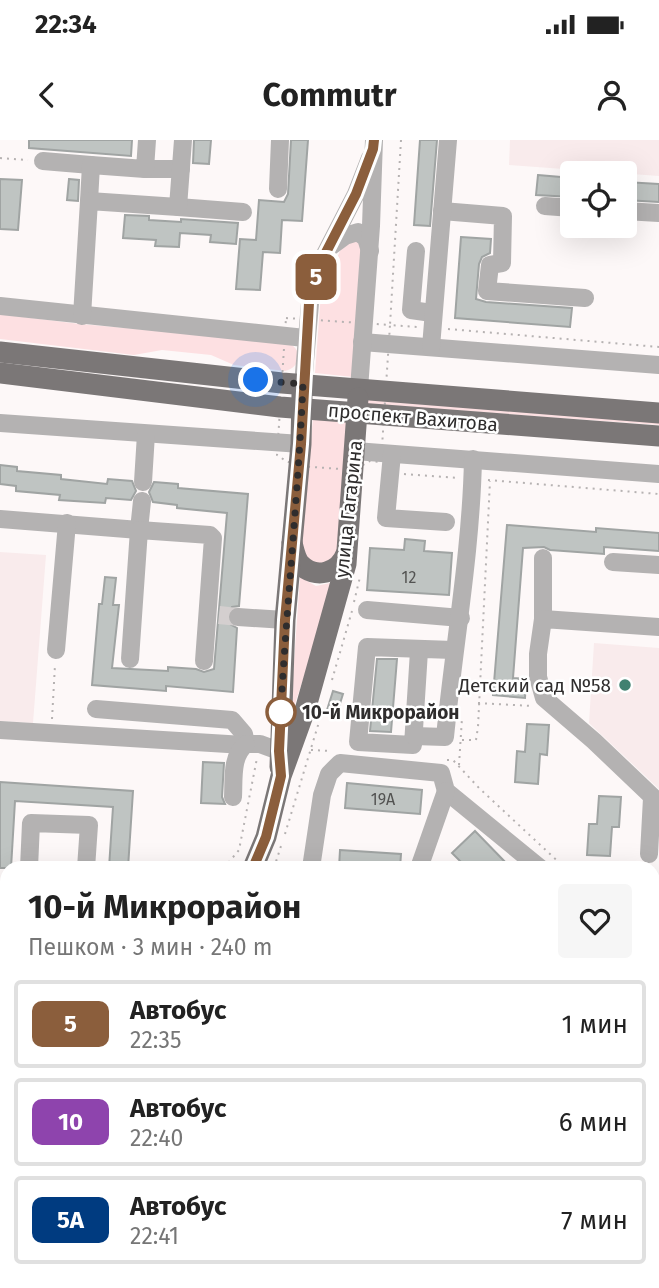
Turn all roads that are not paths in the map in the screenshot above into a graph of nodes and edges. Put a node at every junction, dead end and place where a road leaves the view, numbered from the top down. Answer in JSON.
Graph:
{"nodes":[{"id":1,"x":147,"y":140,"type":"edge"},
{"id":2,"x":183,"y":140,"type":"edge"},
{"id":3,"x":280,"y":140,"type":"edge"},
{"id":4,"x":448,"y":140,"type":"edge"},
{"id":5,"x":374,"y":144,"type":"edge"},
{"id":6,"x":43,"y":161,"type":"road end"},
{"id":7,"x":92,"y":165,"type":"junction"},
{"id":8,"x":145,"y":169,"type":"junction"},
{"id":9,"x":181,"y":169,"type":"junction"},
{"id":10,"x":278,"y":189,"type":"dead end"},
{"id":11,"x":89,"y":201,"type":"junction"},
{"id":12,"x":545,"y":206,"type":"dead end"},
{"id":13,"x":178,"y":207,"type":"junction"},
{"id":14,"x":560,"y":207,"type":"edge"},
{"id":15,"x":442,"y":211,"type":"junction"},
{"id":16,"x":243,"y":212,"type":"dead end"},
{"id":17,"x":637,"y":212,"type":"edge"},
{"id":18,"x":659,"y":213,"type":"edge"},
{"id":19,"x":326,"y":251,"type":"junction"},
{"id":20,"x":370,"y":251,"type":"junction"},
{"id":21,"x":416,"y":251,"type":"dead end"},
{"id":22,"x":584,"y":298,"type":"dead end"},
{"id":23,"x":0,"y":306,"type":"edge"},
{"id":24,"x":82,"y":316,"type":"junction"},
{"id":25,"x":432,"y":320,"type":"junction"},
{"id":26,"x":305,"y":338,"type":"junction"},
{"id":27,"x":362,"y":342,"type":"junction"},
{"id":28,"x":431,"y":347,"type":"junction"},
{"id":29,"x":0,"y":352,"type":"edge"},
{"id":30,"x":659,"y":365,"type":"edge"},
{"id":31,"x":0,"y":373,"type":"edge"},
{"id":32,"x":303,"y":384,"type":"junction"},
{"id":33,"x":359,"y":389,"type":"junction"},
{"id":34,"x":302,"y":408,"type":"junction"},
{"id":35,"x":357,"y":413,"type":"junction"},
{"id":36,"x":659,"y":413,"type":"edge"},
{"id":37,"x":0,"y":423,"type":"edge"},
{"id":38,"x":146,"y":434,"type":"junction"},
{"id":39,"x":659,"y":436,"type":"edge"},
{"id":40,"x":301,"y":444,"type":"junction"},
{"id":41,"x":392,"y":454,"type":"junction"},
{"id":42,"x":473,"y":458,"type":"junction"},
{"id":43,"x":357,"y":464,"type":"junction"},
{"id":44,"x":659,"y":474,"type":"edge"},
{"id":45,"x":143,"y":482,"type":"dead end"},
{"id":46,"x":142,"y":501,"type":"dead end"},
{"id":47,"x":0,"y":519,"type":"edge"},
{"id":48,"x":446,"y":522,"type":"dead end"},
{"id":49,"x":67,"y":523,"type":"junction"},
{"id":50,"x":139,"y":530,"type":"junction"},
{"id":51,"x":292,"y":541,"type":"junction"},
{"id":52,"x":348,"y":545,"type":"junction"},
{"id":53,"x":542,"y":558,"type":"dead end"},
{"id":54,"x":613,"y":562,"type":"dead end"},
{"id":55,"x":659,"y":565,"type":"edge"},
{"id":56,"x":367,"y":610,"type":"dead end"},
{"id":57,"x":238,"y":617,"type":"tunnel mouth"},
{"id":58,"x":461,"y":618,"type":"junction"},
{"id":59,"x":285,"y":620,"type":"junction"},
{"id":60,"x":543,"y":620,"type":"junction"},
{"id":61,"x":659,"y":627,"type":"edge"},
{"id":62,"x":57,"y":650,"type":"road end"},
{"id":63,"x":453,"y":650,"type":"junction"},
{"id":64,"x":419,"y":651,"type":"junction"},
{"id":65,"x":130,"y":659,"type":"dead end"},
{"id":66,"x":204,"y":661,"type":"dead end"},
{"id":67,"x":96,"y":709,"type":"dead end"},
{"id":68,"x":0,"y":730,"type":"edge"},
{"id":69,"x":414,"y":736,"type":"junction"},
{"id":70,"x":245,"y":744,"type":"junction"},
{"id":71,"x":279,"y":751,"type":"junction"},
{"id":72,"x":281,"y":776,"type":"junction"},
{"id":73,"x":446,"y":791,"type":"junction"},
{"id":74,"x":233,"y":797,"type":"dead end"},
{"id":75,"x":656,"y":800,"type":"edge"},
{"id":76,"x":649,"y":854,"type":"dead end"},
{"id":77,"x":29,"y":861,"type":"edge"},
{"id":78,"x":86,"y":861,"type":"edge"},
{"id":79,"x":256,"y":861,"type":"edge"},
{"id":80,"x":313,"y":861,"type":"edge"},
{"id":81,"x":421,"y":861,"type":"edge"},
{"id":82,"x":531,"y":861,"type":"edge"}],
"edges":[{"from":1,"to":8,"type":"street"},
{"from":2,"to":9,"type":"street"},
{"from":3,"to":10,"type":"street"},
{"from":4,"to":15,"type":"street"},
{"from":5,"to":19,"type":"street","name":"улица Гагарина"},
{"from":5,"to":20,"type":"street","name":"улица Гагарина"},
{"from":6,"to":7,"type":"street"},
{"from":7,"to":8,"type":"street"},
{"from":7,"to":11,"type":"street"},
{"from":8,"to":9,"type":"street"},
{"from":9,"to":13,"type":"street"},
{"from":11,"to":13,"type":"street"},
{"from":11,"to":24,"type":"street"},
{"from":12,"to":14,"type":"street"},
{"from":13,"to":16,"type":"street"},
{"from":15,"to":22,"type":"street"},
{"from":15,"to":25,"type":"street"},
{"from":17,"to":18,"type":"street"},
{"from":19,"to":20,"type":"street"},
{"from":19,"to":26,"type":"street","name":"улица Гагарина"},
{"from":20,"to":27,"type":"street","name":"улица Гагарина"},
{"from":21,"to":25,"type":"street"},
{"from":23,"to":24,"type":"street"},
{"from":24,"to":26,"type":"street"},
{"from":25,"to":28,"type":"street"},
{"from":26,"to":32,"type":"street","name":"улица Гагарина"},
{"from":27,"to":28,"type":"street"},
{"from":27,"to":33,"type":"street","name":"улица Гагарина"},
{"from":28,"to":30,"type":"street"},
{"from":29,"to":32,"type":"main road","name":"проспект Вахитова"},
{"from":31,"to":34,"type":"main road","name":"проспект Вахитова"},
{"from":32,"to":33,"type":"main road","name":"проспект Вахитова"},
{"from":32,"to":34,"type":"main road","name":"улица Гагарина"},
{"from":33,"to":35,"type":"main road","name":"улица Гагарина"},
{"from":33,"to":36,"type":"main road","name":"проспект Вахитова"},
{"from":34,"to":35,"type":"main road","name":"проспект Вахитова"},
{"from":34,"to":40,"type":"main road","name":"улица Гагарина"},
{"from":35,"to":39,"type":"main road","name":"проспект Вахитова"},
{"from":35,"to":43,"type":"main road","name":"улица Гагарина"},
{"from":37,"to":38,"type":"street"},
{"from":38,"to":40,"type":"street"},
{"from":38,"to":45,"type":"street"},
{"from":40,"to":51,"type":"main road","name":"улица Гагарина"},
{"from":41,"to":42,"type":"street"},
{"from":41,"to":43,"type":"street"},
{"from":41,"to":48,"type":"street"},
{"from":42,"to":44,"type":"street"},
{"from":42,"to":58,"type":"street"},
{"from":43,"to":52,"type":"main road","name":"улица Гагарина"},
{"from":46,"to":50,"type":"street"},
{"from":47,"to":49,"type":"street"},
{"from":49,"to":50,"type":"street"},
{"from":49,"to":62,"type":"street"},
{"from":50,"to":65,"type":"street"},
{"from":50,"to":66,"type":"street"},
{"from":51,"to":52,"type":"main road"},
{"from":51,"to":59,"type":"main road","name":"улица Гагарина"},
{"from":52,"to":72,"type":"main road","name":"улица Гагарина"},
{"from":53,"to":60,"type":"street"},
{"from":54,"to":55,"type":"street"},
{"from":56,"to":58,"type":"street"},
{"from":57,"to":59,"type":"street"},
{"from":58,"to":63,"type":"street"},
{"from":59,"to":71,"type":"main road","name":"улица Гагарина"},
{"from":60,"to":61,"type":"street"},
{"from":60,"to":75,"type":"street"},
{"from":63,"to":64,"type":"street"},
{"from":63,"to":69,"type":"street"},
{"from":64,"to":69,"type":"street"},
{"from":64,"to":69,"type":"street"},
{"from":67,"to":70,"type":"street"},
{"from":68,"to":70,"type":"street"},
{"from":70,"to":71,"type":"street"},
{"from":70,"to":74,"type":"street"},
{"from":71,"to":72,"type":"main road","name":"улица Гагарина"},
{"from":72,"to":79,"type":"main road","name":"улица Гагарина"},
{"from":73,"to":80,"type":"street"},
{"from":73,"to":81,"type":"street"},
{"from":73,"to":82,"type":"street"},
{"from":75,"to":76,"type":"street"},
{"from":77,"to":78,"type":"street"}]}
